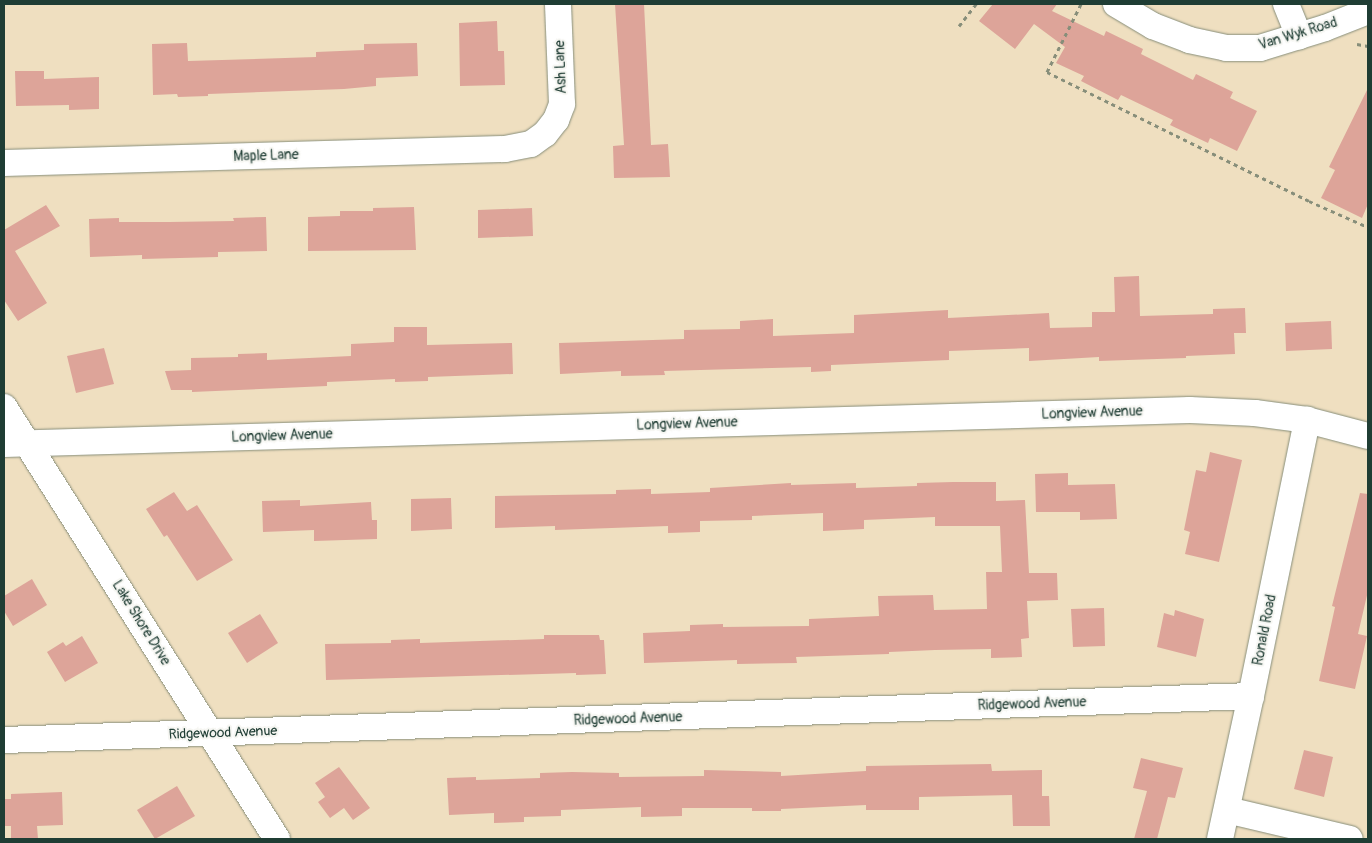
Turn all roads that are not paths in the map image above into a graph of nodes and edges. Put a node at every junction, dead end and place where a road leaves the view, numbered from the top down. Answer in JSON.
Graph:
{"nodes":[{"id":1,"x":558,"y":4,"type":"edge"},
{"id":2,"x":1116,"y":4,"type":"edge"},
{"id":3,"x":1286,"y":4,"type":"edge"},
{"id":4,"x":1368,"y":11,"type":"edge"},
{"id":5,"x":1299,"y":37,"type":"junction"},
{"id":6,"x":527,"y":144,"type":"joint"},
{"id":7,"x":4,"y":163,"type":"edge"},
{"id":8,"x":4,"y":407,"type":"edge"},
{"id":9,"x":1307,"y":420,"type":"junction"},
{"id":10,"x":1368,"y":436,"type":"edge"},
{"id":11,"x":15,"y":443,"type":"edge"},
{"id":12,"x":1252,"y":696,"type":"junction"},
{"id":13,"x":211,"y":734,"type":"junction"},
{"id":14,"x":4,"y":740,"type":"edge"},
{"id":15,"x":1227,"y":810,"type":"junction"},
{"id":16,"x":277,"y":839,"type":"edge"},
{"id":17,"x":1220,"y":839,"type":"edge"},
{"id":18,"x":1350,"y":839,"type":"edge"}],
"edges":[{"from":1,"to":6,"type":"street","name":"Ash Lane"},
{"from":2,"to":5,"type":"street","name":"Van Wyk Road"},
{"from":3,"to":5,"type":"street"},
{"from":4,"to":5,"type":"street","name":"Van Wyk Road"},
{"from":6,"to":7,"type":"street","name":"Maple Lane"},
{"from":8,"to":11,"type":"street","name":"Lake Shore Drive"},
{"from":9,"to":10,"type":"street","name":"Longview Avenue"},
{"from":9,"to":11,"type":"street","name":"Longview Avenue"},
{"from":9,"to":12,"type":"street","name":"Ronald Road"},
{"from":11,"to":13,"type":"street","name":"Lake Shore Drive"},
{"from":12,"to":13,"type":"street","name":"Ridgewood Avenue"},
{"from":12,"to":15,"type":"street","name":"Ronald Road"},
{"from":13,"to":14,"type":"street","name":"Ridgewood Avenue"},
{"from":13,"to":16,"type":"street","name":"Lake Shore Drive"},
{"from":15,"to":17,"type":"street","name":"Ronald Road"},
{"from":15,"to":18,"type":"street"}]}
